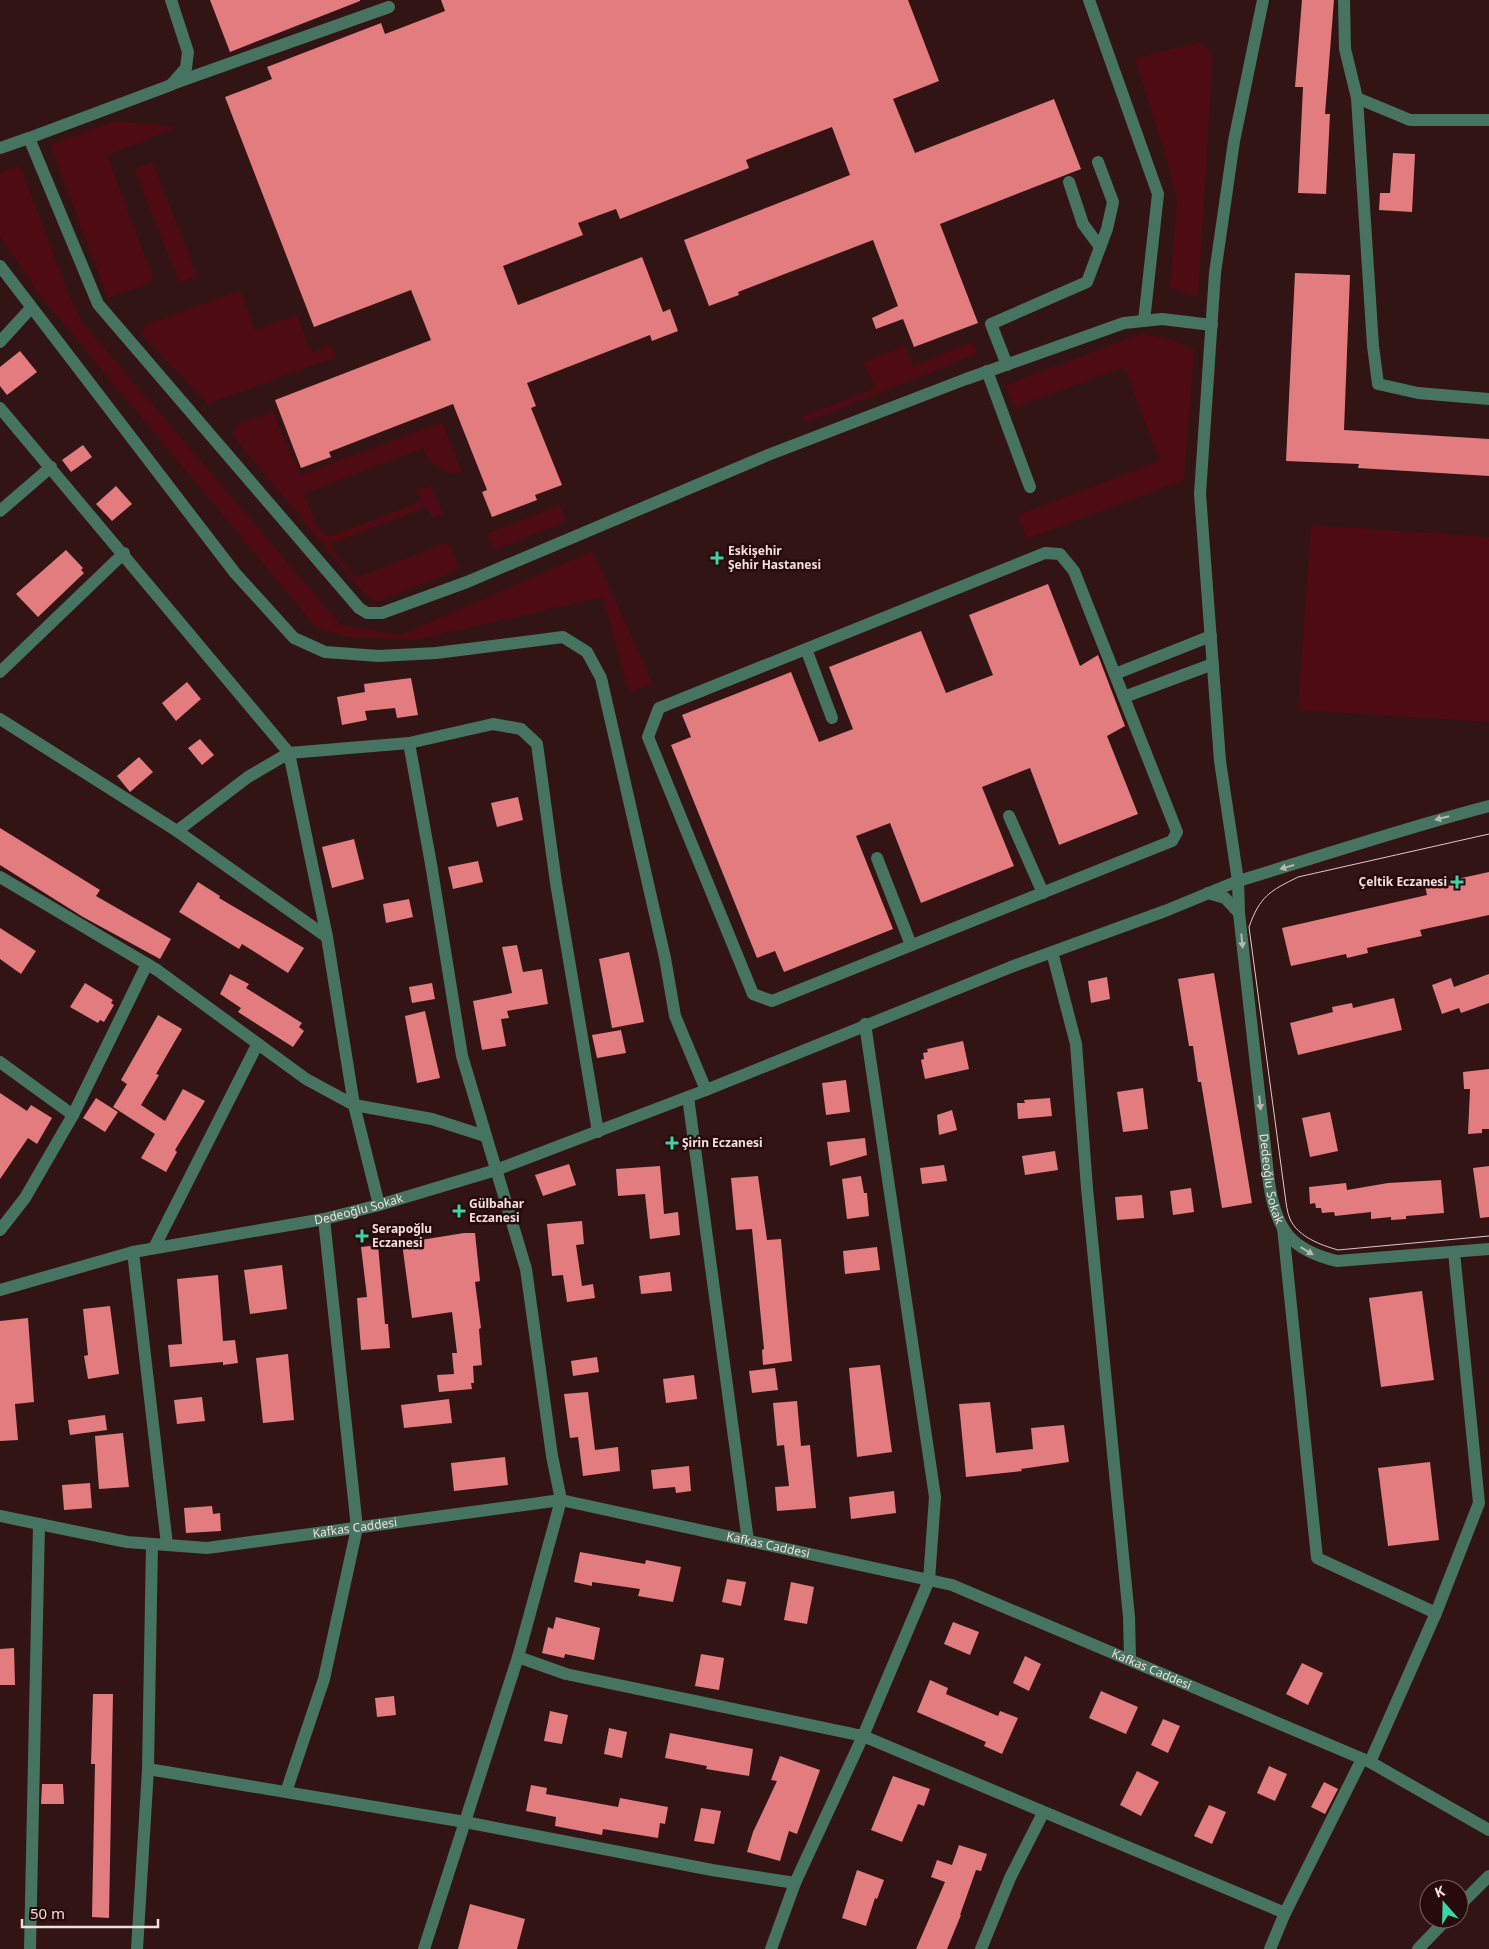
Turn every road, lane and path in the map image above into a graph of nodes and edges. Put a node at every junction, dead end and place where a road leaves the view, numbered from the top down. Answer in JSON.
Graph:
{"nodes":[{"id":1,"x":170,"y":0,"type":"edge"},
{"id":2,"x":1089,"y":0,"type":"edge"},
{"id":3,"x":1263,"y":0,"type":"edge"},
{"id":4,"x":1344,"y":0,"type":"edge"},
{"id":5,"x":389,"y":7,"type":"dead end"},
{"id":6,"x":171,"y":85,"type":"junction"},
{"id":7,"x":1357,"y":98,"type":"junction"},
{"id":8,"x":1489,"y":120,"type":"edge"},
{"id":9,"x":29,"y":138,"type":"junction"},
{"id":10,"x":0,"y":148,"type":"edge"},
{"id":11,"x":1098,"y":162,"type":"dead end"},
{"id":12,"x":1069,"y":182,"type":"dead end"},
{"id":13,"x":1100,"y":246,"type":"junction"},
{"id":14,"x":0,"y":266,"type":"edge"},
{"id":15,"x":31,"y":308,"type":"junction"},
{"id":16,"x":1144,"y":321,"type":"junction"},
{"id":17,"x":1212,"y":325,"type":"junction"},
{"id":18,"x":0,"y":342,"type":"edge"},
{"id":19,"x":1007,"y":365,"type":"junction"},
{"id":20,"x":987,"y":372,"type":"junction"},
{"id":21,"x":1489,"y":399,"type":"edge"},
{"id":22,"x":0,"y":408,"type":"edge"},
{"id":23,"x":51,"y":467,"type":"junction"},
{"id":24,"x":1030,"y":487,"type":"dead end"},
{"id":25,"x":0,"y":511,"type":"edge"},
{"id":26,"x":124,"y":553,"type":"junction"},
{"id":27,"x":1211,"y":636,"type":"junction"},
{"id":28,"x":806,"y":649,"type":"junction"},
{"id":29,"x":1213,"y":664,"type":"junction"},
{"id":30,"x":0,"y":672,"type":"edge"},
{"id":31,"x":1115,"y":674,"type":"junction"},
{"id":32,"x":1124,"y":697,"type":"junction"},
{"id":33,"x":832,"y":718,"type":"dead end"},
{"id":34,"x":0,"y":719,"type":"edge"},
{"id":35,"x":409,"y":743,"type":"junction"},
{"id":36,"x":289,"y":753,"type":"junction"},
{"id":37,"x":1489,"y":806,"type":"edge"},
{"id":38,"x":1009,"y":816,"type":"dead end"},
{"id":39,"x":177,"y":831,"type":"junction"},
{"id":40,"x":877,"y":858,"type":"dead end"},
{"id":41,"x":0,"y":877,"type":"edge"},
{"id":42,"x":1238,"y":881,"type":"junction"},
{"id":43,"x":1043,"y":893,"type":"junction"},
{"id":44,"x":1208,"y":893,"type":"junction"},
{"id":45,"x":1239,"y":912,"type":"junction"},
{"id":46,"x":327,"y":937,"type":"junction"},
{"id":47,"x":911,"y":945,"type":"junction"},
{"id":48,"x":1052,"y":952,"type":"junction"},
{"id":49,"x":147,"y":964,"type":"junction"},
{"id":50,"x":865,"y":1024,"type":"junction"},
{"id":51,"x":257,"y":1045,"type":"junction"},
{"id":52,"x":0,"y":1062,"type":"edge"},
{"id":53,"x":706,"y":1090,"type":"junction"},
{"id":54,"x":688,"y":1098,"type":"junction"},
{"id":55,"x":354,"y":1105,"type":"junction"},
{"id":56,"x":73,"y":1115,"type":"junction"},
{"id":57,"x":598,"y":1132,"type":"junction"},
{"id":58,"x":485,"y":1136,"type":"junction"},
{"id":59,"x":496,"y":1170,"type":"junction"},
{"id":60,"x":379,"y":1205,"type":"junction"},
{"id":61,"x":324,"y":1219,"type":"junction"},
{"id":62,"x":1283,"y":1228,"type":"junction"},
{"id":63,"x":0,"y":1230,"type":"edge"},
{"id":64,"x":154,"y":1248,"type":"junction"},
{"id":65,"x":1489,"y":1249,"type":"edge"},
{"id":66,"x":133,"y":1252,"type":"junction"},
{"id":67,"x":1454,"y":1252,"type":"junction"},
{"id":68,"x":0,"y":1290,"type":"edge"},
{"id":69,"x":561,"y":1500,"type":"junction"},
{"id":70,"x":0,"y":1516,"type":"edge"},
{"id":71,"x":40,"y":1524,"type":"junction"},
{"id":72,"x":357,"y":1528,"type":"junction"},
{"id":73,"x":748,"y":1540,"type":"junction"},
{"id":74,"x":152,"y":1544,"type":"junction"},
{"id":75,"x":167,"y":1545,"type":"junction"},
{"id":76,"x":929,"y":1580,"type":"junction"},
{"id":77,"x":1436,"y":1612,"type":"junction"},
{"id":78,"x":518,"y":1658,"type":"junction"},
{"id":79,"x":1130,"y":1660,"type":"junction"},
{"id":80,"x":863,"y":1736,"type":"junction"},
{"id":81,"x":1366,"y":1761,"type":"junction"},
{"id":82,"x":148,"y":1768,"type":"junction"},
{"id":83,"x":286,"y":1792,"type":"junction"},
{"id":84,"x":1043,"y":1813,"type":"junction"},
{"id":85,"x":465,"y":1822,"type":"junction"},
{"id":86,"x":1489,"y":1830,"type":"edge"},
{"id":87,"x":1489,"y":1876,"type":"edge"},
{"id":88,"x":795,"y":1883,"type":"junction"},
{"id":89,"x":1469,"y":1896,"type":"edge"},
{"id":90,"x":1285,"y":1913,"type":"junction"},
{"id":91,"x":1437,"y":1929,"type":"edge"},
{"id":92,"x":30,"y":1949,"type":"edge"},
{"id":93,"x":137,"y":1949,"type":"edge"},
{"id":94,"x":424,"y":1949,"type":"edge"},
{"id":95,"x":771,"y":1949,"type":"edge"},
{"id":96,"x":981,"y":1949,"type":"edge"},
{"id":97,"x":1270,"y":1949,"type":"edge"},
{"id":98,"x":1418,"y":1949,"type":"edge"}],
"edges":[{"from":1,"to":6,"type":"street"},
{"from":2,"to":16,"type":"street"},
{"from":3,"to":17,"type":"street","name":"Dedeoğlu Sokak"},
{"from":4,"to":7,"type":"street"},
{"from":5,"to":6,"type":"street"},
{"from":6,"to":9,"type":"street"},
{"from":7,"to":8,"type":"street"},
{"from":7,"to":21,"type":"street"},
{"from":9,"to":10,"type":"street"},
{"from":9,"to":20,"type":"street"},
{"from":11,"to":13,"type":"street"},
{"from":12,"to":13,"type":"street"},
{"from":13,"to":19,"type":"street"},
{"from":14,"to":15,"type":"street"},
{"from":15,"to":18,"type":"street"},
{"from":15,"to":53,"type":"street"},
{"from":16,"to":17,"type":"street"},
{"from":16,"to":19,"type":"street"},
{"from":17,"to":27,"type":"street","name":"Dedeoğlu Sokak"},
{"from":19,"to":20,"type":"street"},
{"from":20,"to":24,"type":"street"},
{"from":22,"to":23,"type":"street"},
{"from":23,"to":25,"type":"street"},
{"from":23,"to":26,"type":"street"},
{"from":26,"to":30,"type":"street"},
{"from":26,"to":36,"type":"street"},
{"from":27,"to":29,"type":"street","name":"Dedeoğlu Sokak"},
{"from":27,"to":31,"type":"street"},
{"from":28,"to":31,"type":"street"},
{"from":28,"to":33,"type":"street"},
{"from":28,"to":47,"type":"street"},
{"from":29,"to":32,"type":"street"},
{"from":29,"to":42,"type":"street","name":"Dedeoğlu Sokak"},
{"from":31,"to":32,"type":"street"},
{"from":32,"to":43,"type":"street"},
{"from":34,"to":39,"type":"street"},
{"from":35,"to":36,"type":"street"},
{"from":35,"to":57,"type":"street"},
{"from":35,"to":58,"type":"street"},
{"from":36,"to":39,"type":"street"},
{"from":36,"to":46,"type":"street"},
{"from":37,"to":42,"type":"street","one_way":true},
{"from":38,"to":43,"type":"street"},
{"from":39,"to":46,"type":"street"},
{"from":40,"to":47,"type":"street"},
{"from":41,"to":49,"type":"street"},
{"from":42,"to":44,"type":"street","name":"Dedeoğlu Sokak"},
{"from":42,"to":45,"type":"street","name":"Dedeoğlu Sokak"},
{"from":43,"to":47,"type":"street"},
{"from":44,"to":45,"type":"street"},
{"from":44,"to":48,"type":"street","name":"Dedeoğlu Sokak"},
{"from":45,"to":62,"type":"street","name":"Dedeoğlu Sokak","one_way":true},
{"from":46,"to":55,"type":"street"},
{"from":48,"to":50,"type":"street","name":"Dedeoğlu Sokak"},
{"from":48,"to":79,"type":"street"},
{"from":49,"to":51,"type":"street"},
{"from":49,"to":56,"type":"street"},
{"from":50,"to":53,"type":"street","name":"Dedeoğlu Sokak"},
{"from":50,"to":76,"type":"street"},
{"from":51,"to":55,"type":"street"},
{"from":51,"to":64,"type":"street"},
{"from":52,"to":56,"type":"street"},
{"from":53,"to":54,"type":"street","name":"Dedeoğlu Sokak"},
{"from":54,"to":57,"type":"street","name":"Dedeoğlu Sokak"},
{"from":54,"to":73,"type":"street"},
{"from":55,"to":58,"type":"street"},
{"from":55,"to":60,"type":"street"},
{"from":56,"to":63,"type":"street"},
{"from":57,"to":59,"type":"street","name":"Dedeoğlu Sokak"},
{"from":58,"to":59,"type":"street"},
{"from":59,"to":60,"type":"street","name":"Dedeoğlu Sokak"},
{"from":59,"to":69,"type":"street"},
{"from":60,"to":61,"type":"street","name":"Dedeoğlu Sokak"},
{"from":61,"to":64,"type":"street","name":"Dedeoğlu Sokak"},
{"from":61,"to":72,"type":"street"},
{"from":62,"to":67,"type":"street","name":"Dedeoğlu Sokak","one_way":true},
{"from":62,"to":77,"type":"street"},
{"from":64,"to":66,"type":"street","name":"Dedeoğlu Sokak"},
{"from":65,"to":67,"type":"street","name":"Dedeoğlu Sokak"},
{"from":66,"to":68,"type":"street","name":"Dedeoğlu Sokak"},
{"from":66,"to":75,"type":"street"},
{"from":67,"to":77,"type":"street"},
{"from":69,"to":72,"type":"street","name":"Kafkas Caddesi"},
{"from":69,"to":73,"type":"street","name":"Kafkas Caddesi"},
{"from":69,"to":78,"type":"street"},
{"from":70,"to":71,"type":"street","name":"Kafkas Caddesi"},
{"from":71,"to":74,"type":"street","name":"Kafkas Caddesi"},
{"from":71,"to":92,"type":"street"},
{"from":72,"to":75,"type":"street","name":"Kafkas Caddesi"},
{"from":72,"to":83,"type":"street"},
{"from":73,"to":76,"type":"street","name":"Kafkas Caddesi"},
{"from":74,"to":75,"type":"street","name":"Kafkas Caddesi"},
{"from":74,"to":82,"type":"street"},
{"from":76,"to":79,"type":"street","name":"Kafkas Caddesi"},
{"from":76,"to":80,"type":"street"},
{"from":77,"to":81,"type":"street"},
{"from":78,"to":80,"type":"street"},
{"from":78,"to":85,"type":"street"},
{"from":79,"to":81,"type":"street","name":"Kafkas Caddesi"},
{"from":80,"to":84,"type":"street"},
{"from":80,"to":88,"type":"street"},
{"from":81,"to":86,"type":"street","name":"Kafkas Caddesi"},
{"from":81,"to":90,"type":"street"},
{"from":82,"to":83,"type":"street"},
{"from":82,"to":93,"type":"street"},
{"from":83,"to":85,"type":"street"},
{"from":84,"to":90,"type":"street"},
{"from":84,"to":96,"type":"street"},
{"from":85,"to":88,"type":"street"},
{"from":85,"to":94,"type":"street"},
{"from":87,"to":89,"type":"street"},
{"from":88,"to":95,"type":"street"},
{"from":90,"to":97,"type":"street"},
{"from":91,"to":98,"type":"street"}]}
